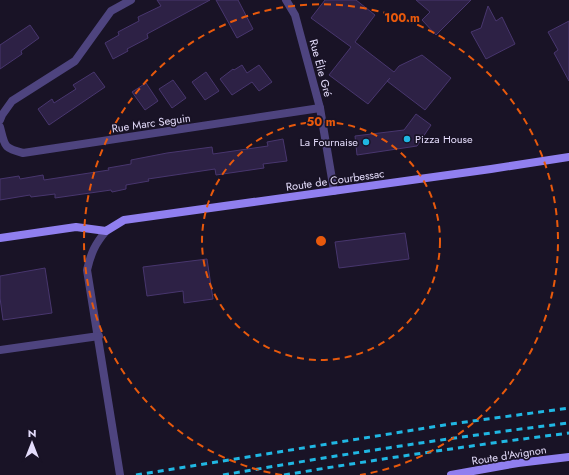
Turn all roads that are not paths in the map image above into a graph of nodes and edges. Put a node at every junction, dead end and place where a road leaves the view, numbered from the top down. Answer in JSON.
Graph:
{"nodes":[{"id":1,"x":130,"y":0,"type":"edge"},
{"id":2,"x":286,"y":0,"type":"edge"},
{"id":3,"x":320,"y":108,"type":"junction"},
{"id":4,"x":0,"y":120,"type":"edge"},
{"id":5,"x":0,"y":127,"type":"edge"},
{"id":6,"x":569,"y":157,"type":"edge"},
{"id":7,"x":334,"y":191,"type":"junction"},
{"id":8,"x":106,"y":231,"type":"junction"},
{"id":9,"x":0,"y":238,"type":"edge"},
{"id":10,"x":99,"y":336,"type":"junction"},
{"id":11,"x":0,"y":350,"type":"edge"},
{"id":12,"x":569,"y":458,"type":"edge"},
{"id":13,"x":120,"y":475,"type":"edge"},
{"id":14,"x":452,"y":475,"type":"edge"}],
"edges":[{"from":1,"to":4,"type":"street"},
{"from":2,"to":3,"type":"street","name":"Rue Élie Gré"},
{"from":3,"to":5,"type":"street","name":"Rue Marc Seguin"},
{"from":3,"to":7,"type":"street","name":"Rue Élie Gré"},
{"from":6,"to":7,"type":"street","name":"Route de Courbessac"},
{"from":7,"to":8,"type":"street","name":"Route de Courbessac"},
{"from":8,"to":9,"type":"street"},
{"from":8,"to":10,"type":"street"},
{"from":10,"to":11,"type":"street"},
{"from":10,"to":13,"type":"street"},
{"from":12,"to":14,"type":"street","name":"Route d'Avignon"}]}
